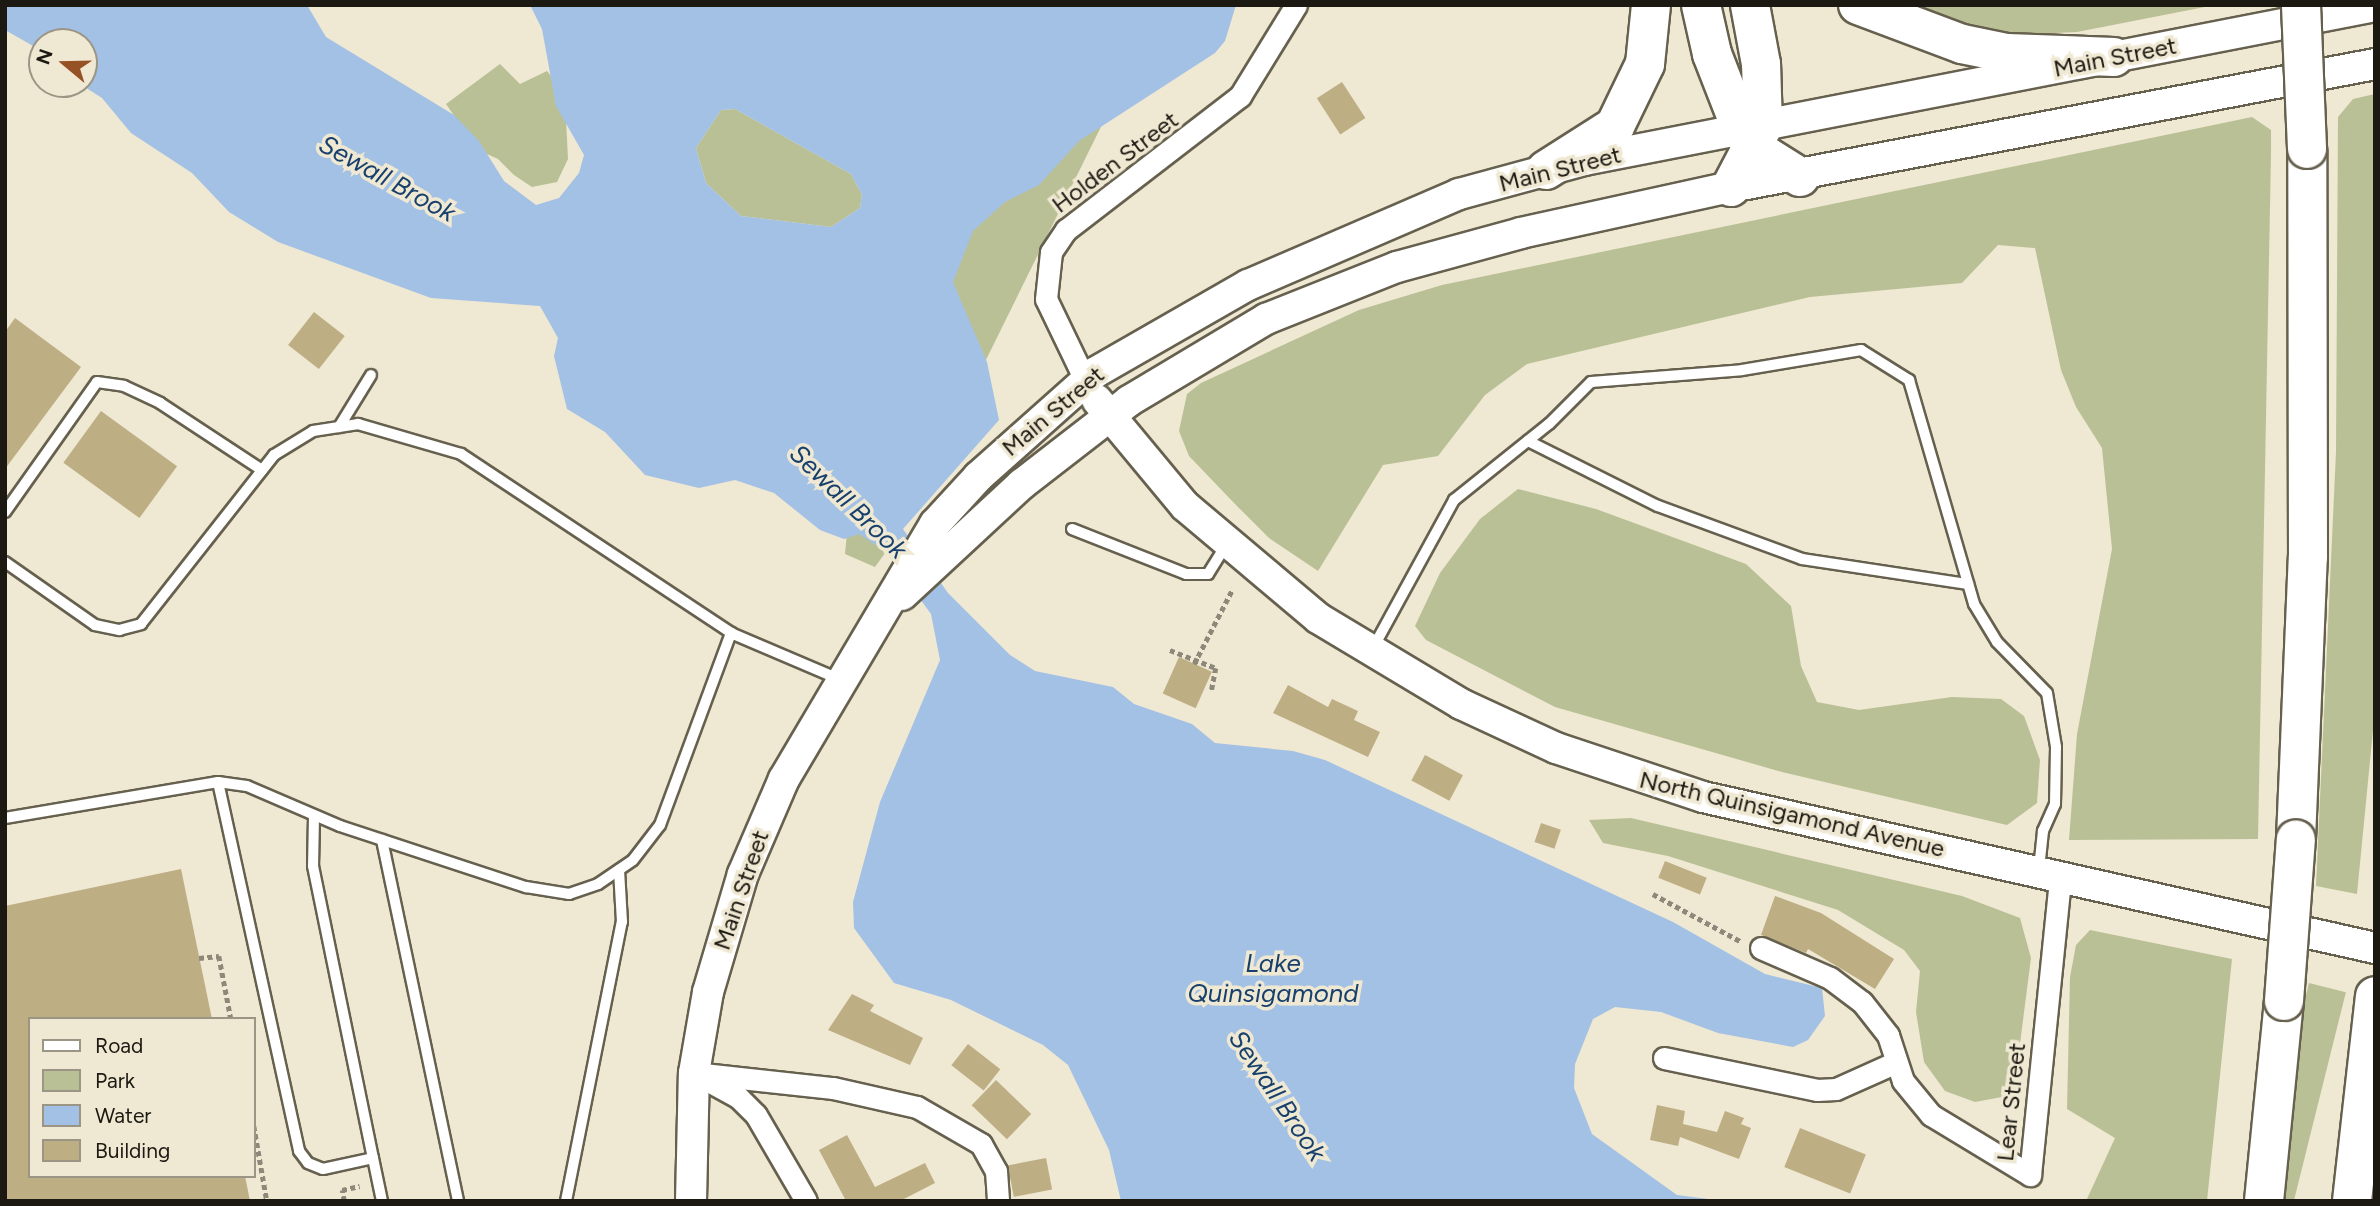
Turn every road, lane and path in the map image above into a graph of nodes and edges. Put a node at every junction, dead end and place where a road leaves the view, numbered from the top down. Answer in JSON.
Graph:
{"nodes":[{"id":1,"x":1296,"y":5,"type":"edge"},
{"id":2,"x":1651,"y":5,"type":"edge"},
{"id":3,"x":1701,"y":5,"type":"edge"},
{"id":4,"x":1750,"y":5,"type":"edge"},
{"id":5,"x":1858,"y":5,"type":"edge"},
{"id":6,"x":2301,"y":5,"type":"edge"},
{"id":7,"x":2375,"y":6,"type":"edge"},
{"id":8,"x":2114,"y":57,"type":"junction"},
{"id":9,"x":2375,"y":64,"type":"edge"},
{"id":10,"x":1753,"y":135,"type":"junction"},
{"id":11,"x":1546,"y":170,"type":"junction"},
{"id":12,"x":1800,"y":177,"type":"junction"},
{"id":13,"x":1731,"y":187,"type":"junction"},
{"id":14,"x":371,"y":375,"type":"dead end"},
{"id":15,"x":1086,"y":382,"type":"junction"},
{"id":16,"x":1107,"y":417,"type":"junction"},
{"id":17,"x":339,"y":427,"type":"junction"},
{"id":18,"x":1528,"y":441,"type":"junction"},
{"id":19,"x":262,"y":470,"type":"junction"},
{"id":20,"x":5,"y":512,"type":"edge"},
{"id":21,"x":1072,"y":529,"type":"dead end"},
{"id":22,"x":1227,"y":544,"type":"junction"},
{"id":23,"x":5,"y":562,"type":"edge"},
{"id":24,"x":1968,"y":584,"type":"junction"},
{"id":25,"x":1233,"y":588,"type":"dead end"},
{"id":26,"x":883,"y":611,"type":"junction"},
{"id":27,"x":731,"y":632,"type":"junction"},
{"id":28,"x":1170,"y":650,"type":"dead end"},
{"id":29,"x":1370,"y":652,"type":"junction"},
{"id":30,"x":1195,"y":662,"type":"junction"},
{"id":31,"x":839,"y":679,"type":"junction"},
{"id":32,"x":1210,"y":693,"type":"dead end"},
{"id":33,"x":218,"y":782,"type":"junction"},
{"id":34,"x":314,"y":816,"type":"junction"},
{"id":35,"x":5,"y":818,"type":"edge"},
{"id":36,"x":382,"y":840,"type":"junction"},
{"id":37,"x":619,"y":870,"type":"junction"},
{"id":38,"x":2049,"y":876,"type":"junction"},
{"id":39,"x":1653,"y":894,"type":"dead end"},
{"id":40,"x":1761,"y":948,"type":"joint"},
{"id":41,"x":2375,"y":948,"type":"edge"},
{"id":42,"x":199,"y":958,"type":"dead end"},
{"id":43,"x":2373,"y":1012,"type":"edge"},
{"id":44,"x":231,"y":1017,"type":"edge"},
{"id":45,"x":1664,"y":1058,"type":"dead end"},
{"id":46,"x":1894,"y":1063,"type":"junction"},
{"id":47,"x":694,"y":1073,"type":"junction"},
{"id":48,"x":256,"y":1138,"type":"edge"},
{"id":49,"x":373,"y":1158,"type":"junction"},
{"id":50,"x":360,"y":1186,"type":"dead end"},
{"id":51,"x":267,"y":1201,"type":"edge"},
{"id":52,"x":344,"y":1201,"type":"edge"},
{"id":53,"x":382,"y":1201,"type":"edge"},
{"id":54,"x":458,"y":1201,"type":"edge"},
{"id":55,"x":566,"y":1201,"type":"edge"},
{"id":56,"x":691,"y":1201,"type":"edge"},
{"id":57,"x":806,"y":1201,"type":"edge"},
{"id":58,"x":998,"y":1201,"type":"edge"},
{"id":59,"x":2264,"y":1201,"type":"edge"},
{"id":60,"x":2352,"y":1201,"type":"edge"}],
"edges":[{"from":1,"to":15,"type":"street","name":"Holden Street"},
{"from":2,"to":11,"type":"highway"},
{"from":3,"to":10,"type":"highway"},
{"from":4,"to":10,"type":"highway"},
{"from":5,"to":8,"type":"highway"},
{"from":6,"to":59,"type":"highway","bridge":true},
{"from":7,"to":8,"type":"main road","name":"Main Street"},
{"from":8,"to":10,"type":"main road","name":"Main Street"},
{"from":9,"to":12,"type":"main road","name":"Main Street"},
{"from":10,"to":11,"type":"main road","name":"Main Street"},
{"from":10,"to":12,"type":"highway"},
{"from":10,"to":13,"type":"highway"},
{"from":11,"to":15,"type":"main road","name":"Main Street"},
{"from":12,"to":13,"type":"main road","name":"Main Street"},
{"from":13,"to":16,"type":"main road","name":"Main Street"},
{"from":14,"to":17,"type":"lane"},
{"from":15,"to":16,"type":"main road","name":"North Quinsigamond Avenue"},
{"from":15,"to":26,"type":"main road","name":"Main Street"},
{"from":16,"to":22,"type":"main road","name":"North Quinsigamond Avenue"},
{"from":16,"to":26,"type":"main road","name":"Main Street"},
{"from":17,"to":19,"type":"lane"},
{"from":17,"to":27,"type":"lane"},
{"from":18,"to":24,"type":"lane"},
{"from":18,"to":24,"type":"lane"},
{"from":18,"to":29,"type":"lane"},
{"from":19,"to":20,"type":"lane"},
{"from":19,"to":23,"type":"lane"},
{"from":21,"to":22,"type":"lane"},
{"from":22,"to":29,"type":"main road","name":"North Quinsigamond Avenue"},
{"from":24,"to":38,"type":"lane"},
{"from":25,"to":30,"type":"path"},
{"from":26,"to":31,"type":"main road","name":"Main Street"},
{"from":27,"to":31,"type":"lane"},
{"from":27,"to":37,"type":"lane"},
{"from":28,"to":30,"type":"path"},
{"from":29,"to":38,"type":"main road","name":"North Quinsigamond Avenue"},
{"from":30,"to":32,"type":"path"},
{"from":31,"to":47,"type":"main road","name":"Main Street"},
{"from":33,"to":34,"type":"lane"},
{"from":33,"to":35,"type":"lane"},
{"from":33,"to":49,"type":"lane"},
{"from":34,"to":36,"type":"lane"},
{"from":34,"to":49,"type":"lane"},
{"from":36,"to":37,"type":"lane"},
{"from":36,"to":54,"type":"lane"},
{"from":37,"to":55,"type":"lane"},
{"from":38,"to":41,"type":"main road","name":"North Quinsigamond Avenue"},
{"from":38,"to":46,"type":"street","name":"Lear Street"},
{"from":39,"to":40,"type":"path"},
{"from":40,"to":46,"type":"street","name":"Lear Street"},
{"from":42,"to":44,"type":"path"},
{"from":43,"to":60,"type":"highway"},
{"from":45,"to":46,"type":"street"},
{"from":47,"to":56,"type":"main road","name":"Main Street"},
{"from":47,"to":57,"type":"street"},
{"from":47,"to":58,"type":"street"},
{"from":48,"to":51,"type":"path"},
{"from":49,"to":53,"type":"lane"},
{"from":50,"to":52,"type":"path"}]}
